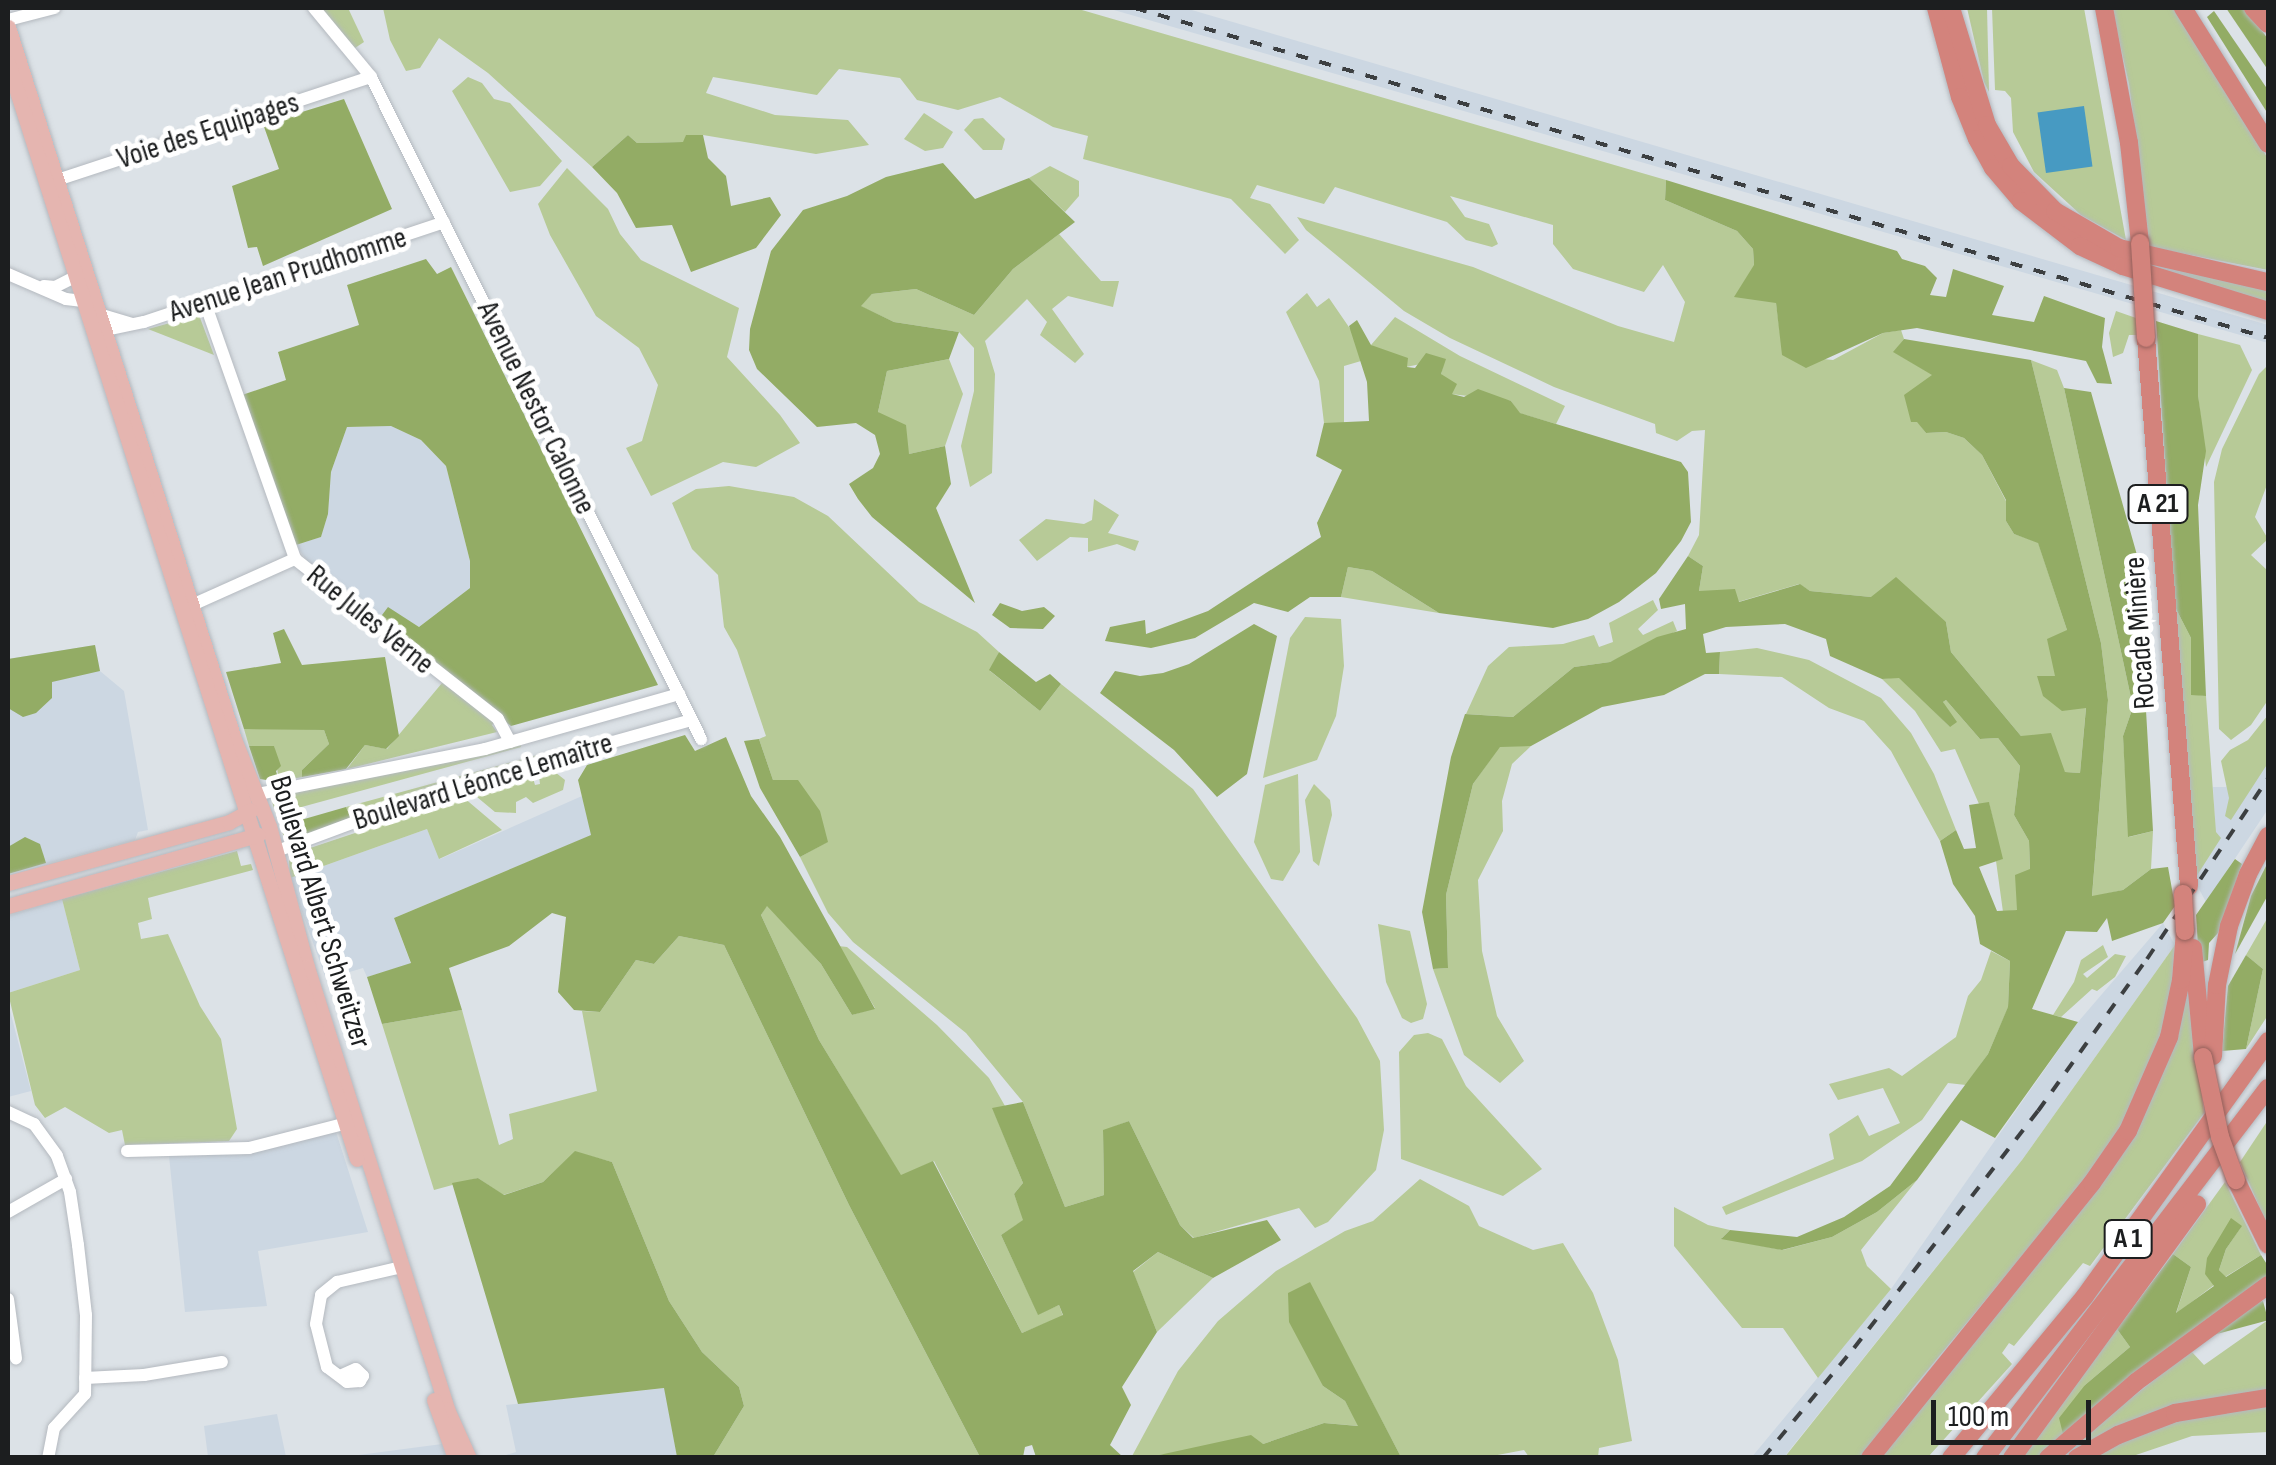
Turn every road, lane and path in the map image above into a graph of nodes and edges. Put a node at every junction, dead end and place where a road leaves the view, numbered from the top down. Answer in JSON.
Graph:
{"nodes":[{"id":1,"x":54,"y":8,"type":"edge"},
{"id":2,"x":314,"y":8,"type":"edge"},
{"id":3,"x":1936,"y":8,"type":"edge"},
{"id":4,"x":1951,"y":8,"type":"edge"},
{"id":5,"x":2104,"y":8,"type":"edge"},
{"id":6,"x":2183,"y":8,"type":"edge"},
{"id":7,"x":2253,"y":8,"type":"edge"},
{"id":8,"x":8,"y":23,"type":"edge"},
{"id":9,"x":2268,"y":24,"type":"edge"},
{"id":10,"x":8,"y":63,"type":"edge"},
{"id":11,"x":371,"y":77,"type":"junction"},
{"id":12,"x":2268,"y":144,"type":"edge"},
{"id":13,"x":51,"y":182,"type":"junction"},
{"id":14,"x":444,"y":222,"type":"junction"},
{"id":15,"x":80,"y":271,"type":"junction"},
{"id":16,"x":8,"y":274,"type":"edge"},
{"id":17,"x":2268,"y":282,"type":"edge"},
{"id":18,"x":41,"y":286,"type":"junction"},
{"id":19,"x":85,"y":298,"type":"junction"},
{"id":20,"x":204,"y":303,"type":"junction"},
{"id":21,"x":2268,"y":311,"type":"edge"},
{"id":22,"x":100,"y":314,"type":"junction"},
{"id":23,"x":132,"y":324,"type":"junction"},
{"id":24,"x":106,"y":333,"type":"junction"},
{"id":25,"x":294,"y":559,"type":"junction"},
{"id":26,"x":186,"y":607,"type":"junction"},
{"id":27,"x":678,"y":694,"type":"junction"},
{"id":28,"x":692,"y":720,"type":"junction"},
{"id":29,"x":701,"y":739,"type":"dead end"},
{"id":30,"x":510,"y":742,"type":"junction"},
{"id":31,"x":252,"y":804,"type":"junction"},
{"id":32,"x":2268,"y":836,"type":"edge"},
{"id":33,"x":265,"y":839,"type":"junction"},
{"id":34,"x":8,"y":883,"type":"edge"},
{"id":35,"x":8,"y":906,"type":"edge"},
{"id":36,"x":2188,"y":927,"type":"junction"},
{"id":37,"x":2268,"y":1041,"type":"edge"},
{"id":38,"x":2208,"y":1056,"type":"junction"},
{"id":39,"x":2268,"y":1088,"type":"edge"},
{"id":40,"x":8,"y":1112,"type":"edge"},
{"id":41,"x":350,"y":1123,"type":"junction"},
{"id":42,"x":2230,"y":1142,"type":"junction"},
{"id":43,"x":126,"y":1150,"type":"dead end"},
{"id":44,"x":66,"y":1179,"type":"junction"},
{"id":45,"x":8,"y":1212,"type":"edge"},
{"id":46,"x":2268,"y":1245,"type":"edge"},
{"id":47,"x":397,"y":1269,"type":"junction"},
{"id":48,"x":2268,"y":1285,"type":"edge"},
{"id":49,"x":8,"y":1299,"type":"edge"},
{"id":50,"x":16,"y":1358,"type":"dead end"},
{"id":51,"x":222,"y":1362,"type":"dead end"},
{"id":52,"x":340,"y":1376,"type":"dead end"},
{"id":53,"x":85,"y":1378,"type":"junction"},
{"id":54,"x":2268,"y":1398,"type":"edge"},
{"id":55,"x":48,"y":1458,"type":"edge"},
{"id":56,"x":455,"y":1458,"type":"edge"},
{"id":57,"x":468,"y":1458,"type":"edge"},
{"id":58,"x":1870,"y":1458,"type":"edge"},
{"id":59,"x":1949,"y":1458,"type":"edge"},
{"id":60,"x":1985,"y":1458,"type":"edge"},
{"id":61,"x":2012,"y":1458,"type":"edge"},
{"id":62,"x":2048,"y":1458,"type":"edge"},
{"id":63,"x":2077,"y":1458,"type":"edge"}],
"edges":[{"from":1,"to":8,"type":"street"},
{"from":2,"to":11,"type":"street","name":"Avenue Nestor Calonne"},
{"from":3,"to":21,"type":"highway"},
{"from":4,"to":17,"type":"highway"},
{"from":5,"to":36,"type":"highway","name":"Rocade Minière","number":"A 21","bridge":true},
{"from":6,"to":12,"type":"highway"},
{"from":7,"to":9,"type":"highway"},
{"from":8,"to":13,"type":"main road","name":"Boulevard Albert Schweitzer"},
{"from":10,"to":13,"type":"main road","name":"Boulevard Albert Schweitzer"},
{"from":11,"to":13,"type":"street","name":"Voie des Equipages"},
{"from":11,"to":14,"type":"street","name":"Avenue Nestor Calonne"},
{"from":13,"to":15,"type":"main road","name":"Boulevard Albert Schweitzer"},
{"from":14,"to":20,"type":"street","name":"Avenue Jean Prudhomme"},
{"from":14,"to":27,"type":"street","name":"Avenue Nestor Calonne"},
{"from":15,"to":18,"type":"street"},
{"from":15,"to":19,"type":"main road","name":"Boulevard Albert Schweitzer"},
{"from":15,"to":22,"type":"main road","name":"Boulevard Albert Schweitzer"},
{"from":16,"to":18,"type":"street"},
{"from":18,"to":19,"type":"street"},
{"from":19,"to":22,"type":"street"},
{"from":19,"to":24,"type":"street"},
{"from":19,"to":26,"type":"main road","name":"Boulevard Albert Schweitzer"},
{"from":20,"to":23,"type":"street","name":"Avenue Jean Prudhomme"},
{"from":20,"to":25,"type":"street","name":"Rue Jules Verne"},
{"from":22,"to":23,"type":"street","name":"Avenue Jean Prudhomme"},
{"from":22,"to":24,"type":"main road","name":"Boulevard Albert Schweitzer"},
{"from":23,"to":24,"type":"street","name":"Avenue Jean Prudhomme"},
{"from":24,"to":26,"type":"main road","name":"Boulevard Albert Schweitzer"},
{"from":25,"to":26,"type":"street"},
{"from":25,"to":30,"type":"street","name":"Rue Jules Verne"},
{"from":26,"to":31,"type":"main road","name":"Boulevard Albert Schweitzer"},
{"from":26,"to":31,"type":"main road","name":"Boulevard Albert Schweitzer"},
{"from":27,"to":28,"type":"street","name":"Avenue Nestor Calonne"},
{"from":27,"to":30,"type":"street","name":"Boulevard Léonce Lemaître"},
{"from":28,"to":29,"type":"street","name":"Avenue Nestor Calonne"},
{"from":28,"to":33,"type":"street","name":"Boulevard Léonce Lemaître"},
{"from":30,"to":31,"type":"street","name":"Boulevard Léonce Lemaître"},
{"from":31,"to":33,"type":"main road","name":"Boulevard Albert Schweitzer"},
{"from":31,"to":33,"type":"main road","name":"Boulevard Albert Schweitzer"},
{"from":31,"to":34,"type":"main road"},
{"from":32,"to":38,"type":"highway"},
{"from":33,"to":35,"type":"main road"},
{"from":33,"to":41,"type":"main road","name":"Boulevard Albert Schweitzer"},
{"from":33,"to":41,"type":"main road","name":"Boulevard Albert Schweitzer"},
{"from":36,"to":38,"type":"highway","name":"Rocade Minière","number":"A 21"},
{"from":36,"to":58,"type":"highway"},
{"from":37,"to":59,"type":"highway","number":"A 1"},
{"from":38,"to":46,"type":"highway","name":"Rocade Minière","number":"A 21","bridge":true},
{"from":39,"to":42,"type":"highway","number":"A 1"},
{"from":40,"to":44,"type":"street"},
{"from":41,"to":43,"type":"street"},
{"from":41,"to":47,"type":"main road","name":"Boulevard Albert Schweitzer"},
{"from":42,"to":60,"type":"highway","number":"A 1"},
{"from":42,"to":61,"type":"highway"},
{"from":44,"to":45,"type":"street"},
{"from":44,"to":53,"type":"street"},
{"from":47,"to":52,"type":"street"},
{"from":47,"to":56,"type":"main road","name":"Boulevard Albert Schweitzer"},
{"from":47,"to":57,"type":"main road","name":"Boulevard Albert Schweitzer"},
{"from":48,"to":62,"type":"highway"},
{"from":49,"to":50,"type":"street"},
{"from":51,"to":53,"type":"street"},
{"from":53,"to":55,"type":"street"},
{"from":54,"to":63,"type":"highway"}]}
